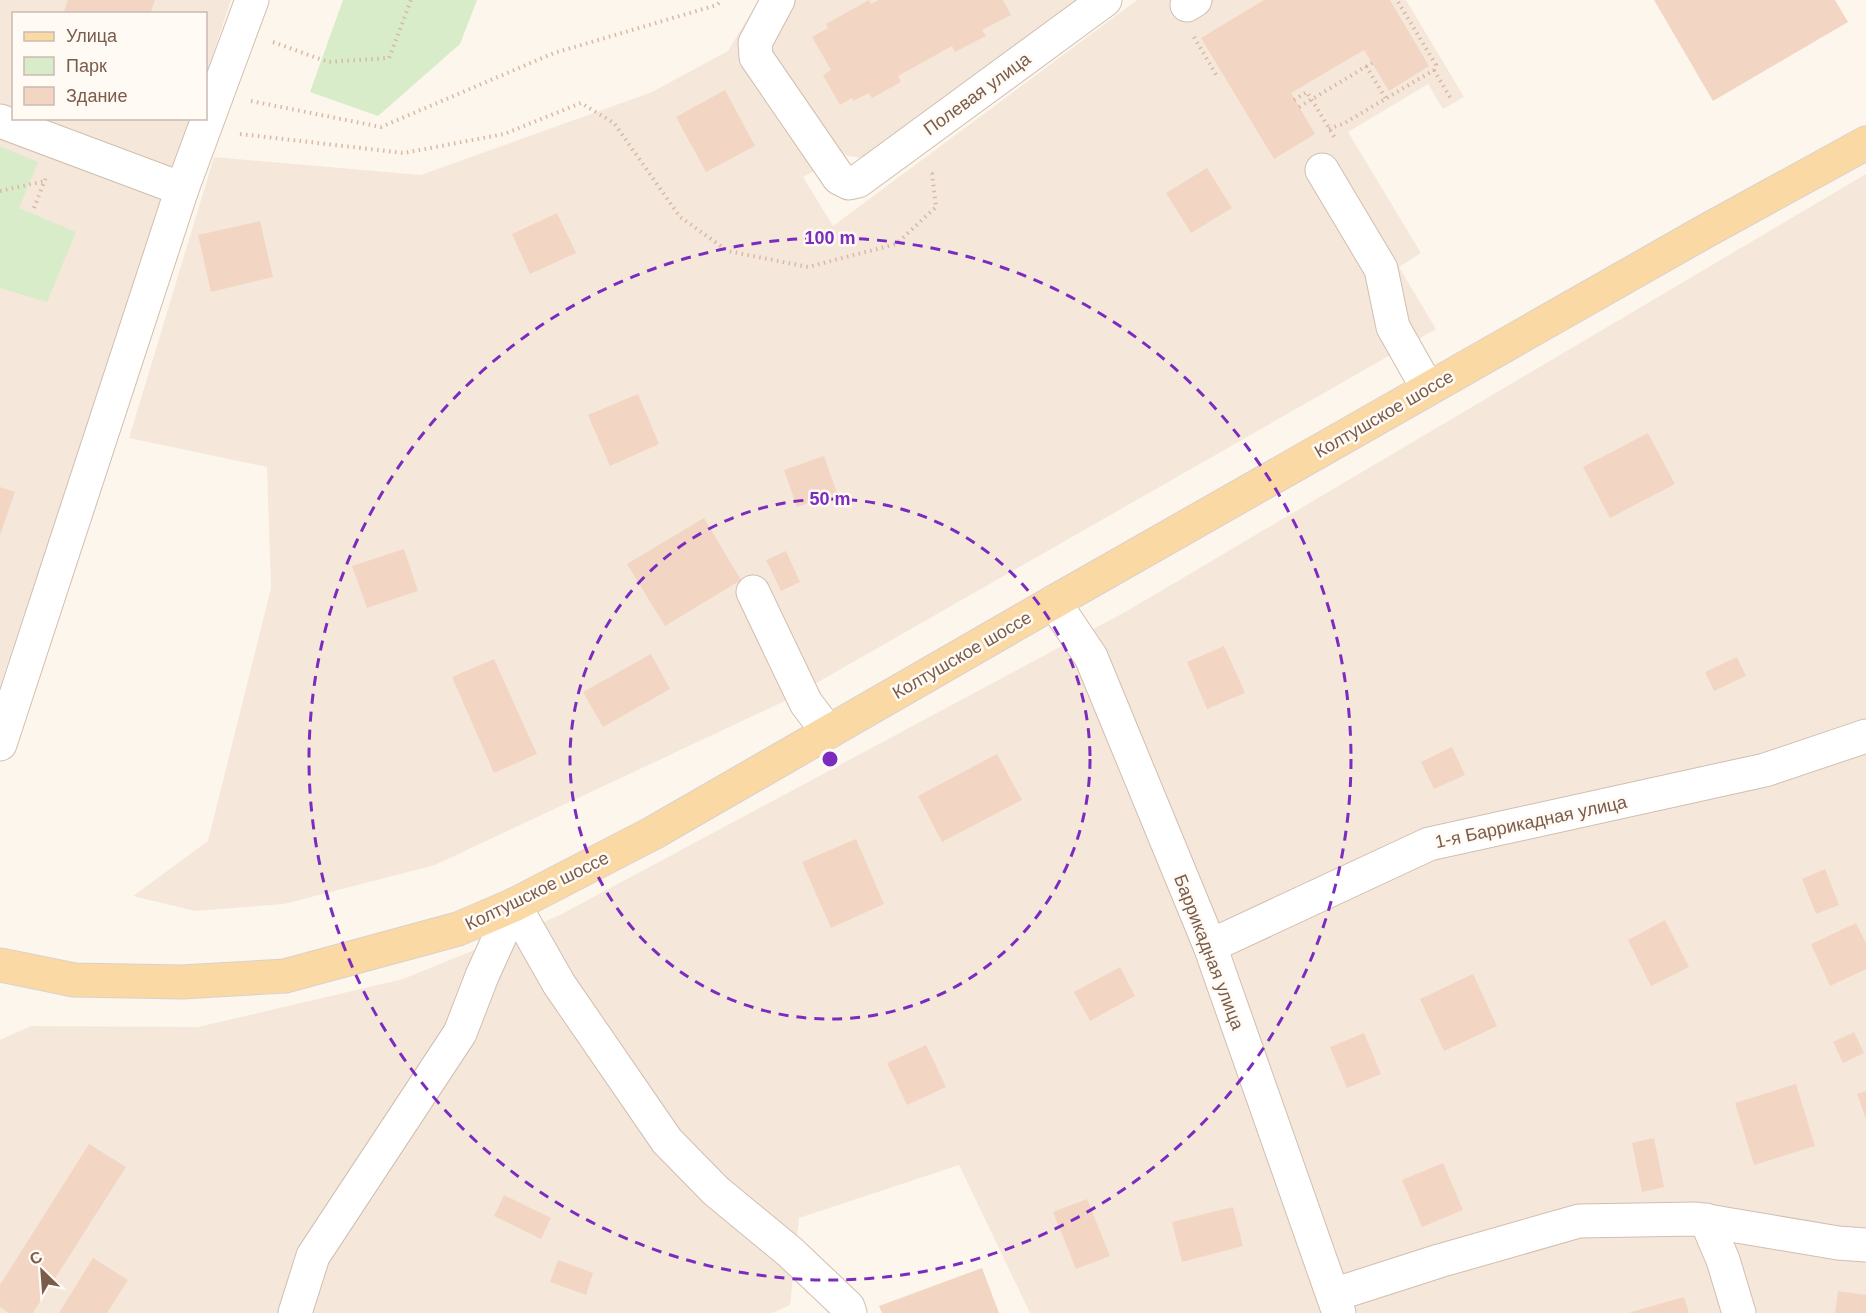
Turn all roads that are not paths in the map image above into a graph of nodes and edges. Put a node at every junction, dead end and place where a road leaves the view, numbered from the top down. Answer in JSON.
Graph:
{"nodes":[{"id":1,"x":252,"y":0,"type":"edge"},
{"id":2,"x":778,"y":0,"type":"edge"},
{"id":3,"x":1105,"y":0,"type":"edge"},
{"id":4,"x":0,"y":121,"type":"edge"},
{"id":5,"x":1866,"y":142,"type":"edge"},
{"id":6,"x":1322,"y":170,"type":"dead end"},
{"id":7,"x":182,"y":189,"type":"junction"},
{"id":8,"x":1428,"y":389,"type":"junction"},
{"id":9,"x":753,"y":592,"type":"dead end"},
{"id":10,"x":1054,"y":602,"type":"junction"},
{"id":11,"x":828,"y":732,"type":"junction"},
{"id":12,"x":1866,"y":736,"type":"edge"},
{"id":13,"x":0,"y":744,"type":"edge"},
{"id":14,"x":514,"y":905,"type":"junction"},
{"id":15,"x":1210,"y":946,"type":"junction"},
{"id":16,"x":0,"y":965,"type":"edge"},
{"id":17,"x":1706,"y":1220,"type":"junction"},
{"id":18,"x":1866,"y":1245,"type":"edge"},
{"id":19,"x":1336,"y":1304,"type":"edge"},
{"id":20,"x":295,"y":1313,"type":"edge"},
{"id":21,"x":850,"y":1313,"type":"edge"},
{"id":22,"x":1739,"y":1313,"type":"edge"}],
"edges":[{"from":1,"to":7,"type":"street"},
{"from":2,"to":3,"type":"street","name":"Полевая улица"},
{"from":4,"to":7,"type":"street"},
{"from":5,"to":8,"type":"main road","name":"Колтушское шоссе"},
{"from":6,"to":8,"type":"street"},
{"from":7,"to":13,"type":"street"},
{"from":8,"to":10,"type":"main road","name":"Колтушское шоссе"},
{"from":9,"to":11,"type":"street"},
{"from":10,"to":11,"type":"main road","name":"Колтушское шоссе"},
{"from":10,"to":15,"type":"street","name":"Баррикадная улица"},
{"from":11,"to":14,"type":"main road","name":"Колтушское шоссе"},
{"from":12,"to":15,"type":"street","name":"1-я Баррикадная улица"},
{"from":14,"to":16,"type":"main road","name":"Колтушское шоссе"},
{"from":14,"to":20,"type":"street"},
{"from":14,"to":21,"type":"street"},
{"from":15,"to":19,"type":"street","name":"Баррикадная улица"},
{"from":17,"to":18,"type":"street"},
{"from":17,"to":19,"type":"street"},
{"from":17,"to":22,"type":"street"}]}
